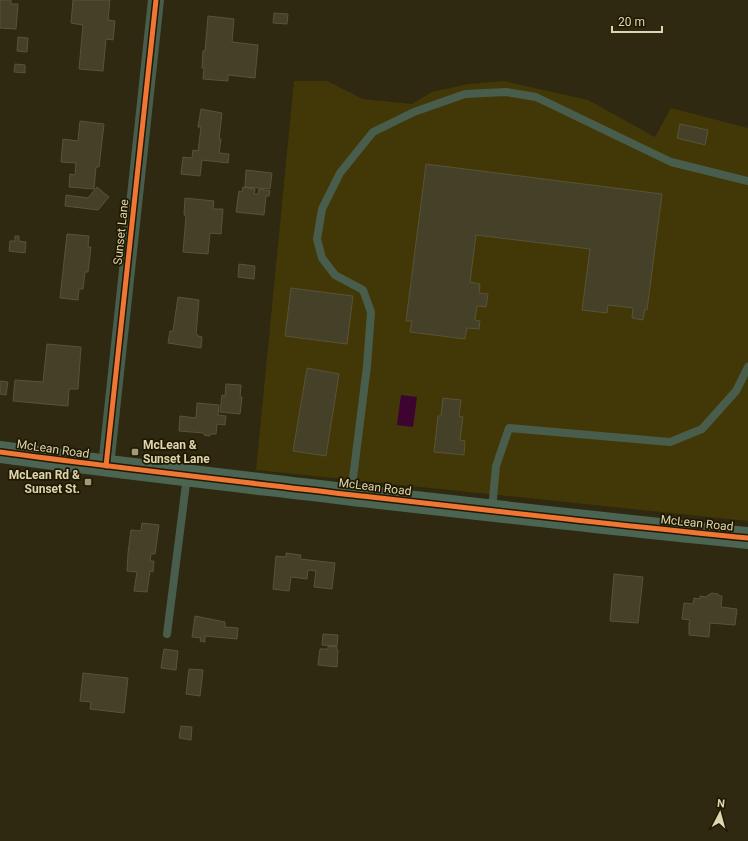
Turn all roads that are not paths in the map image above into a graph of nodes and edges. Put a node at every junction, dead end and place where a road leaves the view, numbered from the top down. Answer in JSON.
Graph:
{"nodes":[{"id":1,"x":156,"y":0,"type":"edge"},
{"id":2,"x":748,"y":181,"type":"edge"},
{"id":3,"x":748,"y":367,"type":"edge"},
{"id":4,"x":0,"y":452,"type":"edge"},
{"id":5,"x":106,"y":466,"type":"junction"},
{"id":6,"x":187,"y":476,"type":"junction"},
{"id":7,"x":350,"y":495,"type":"junction"},
{"id":8,"x":492,"y":511,"type":"junction"},
{"id":9,"x":748,"y":538,"type":"edge"},
{"id":10,"x":167,"y":634,"type":"dead end"}],
"edges":[{"from":1,"to":5,"type":"street","name":"Sunset Lane"},
{"from":2,"to":7,"type":"lane"},
{"from":3,"to":8,"type":"lane"},
{"from":4,"to":5,"type":"street","name":"McLean Road"},
{"from":5,"to":6,"type":"street","name":"McLean Road"},
{"from":6,"to":7,"type":"street","name":"McLean Road"},
{"from":6,"to":10,"type":"lane"},
{"from":7,"to":8,"type":"street","name":"McLean Road"},
{"from":8,"to":9,"type":"street","name":"McLean Road"}]}
